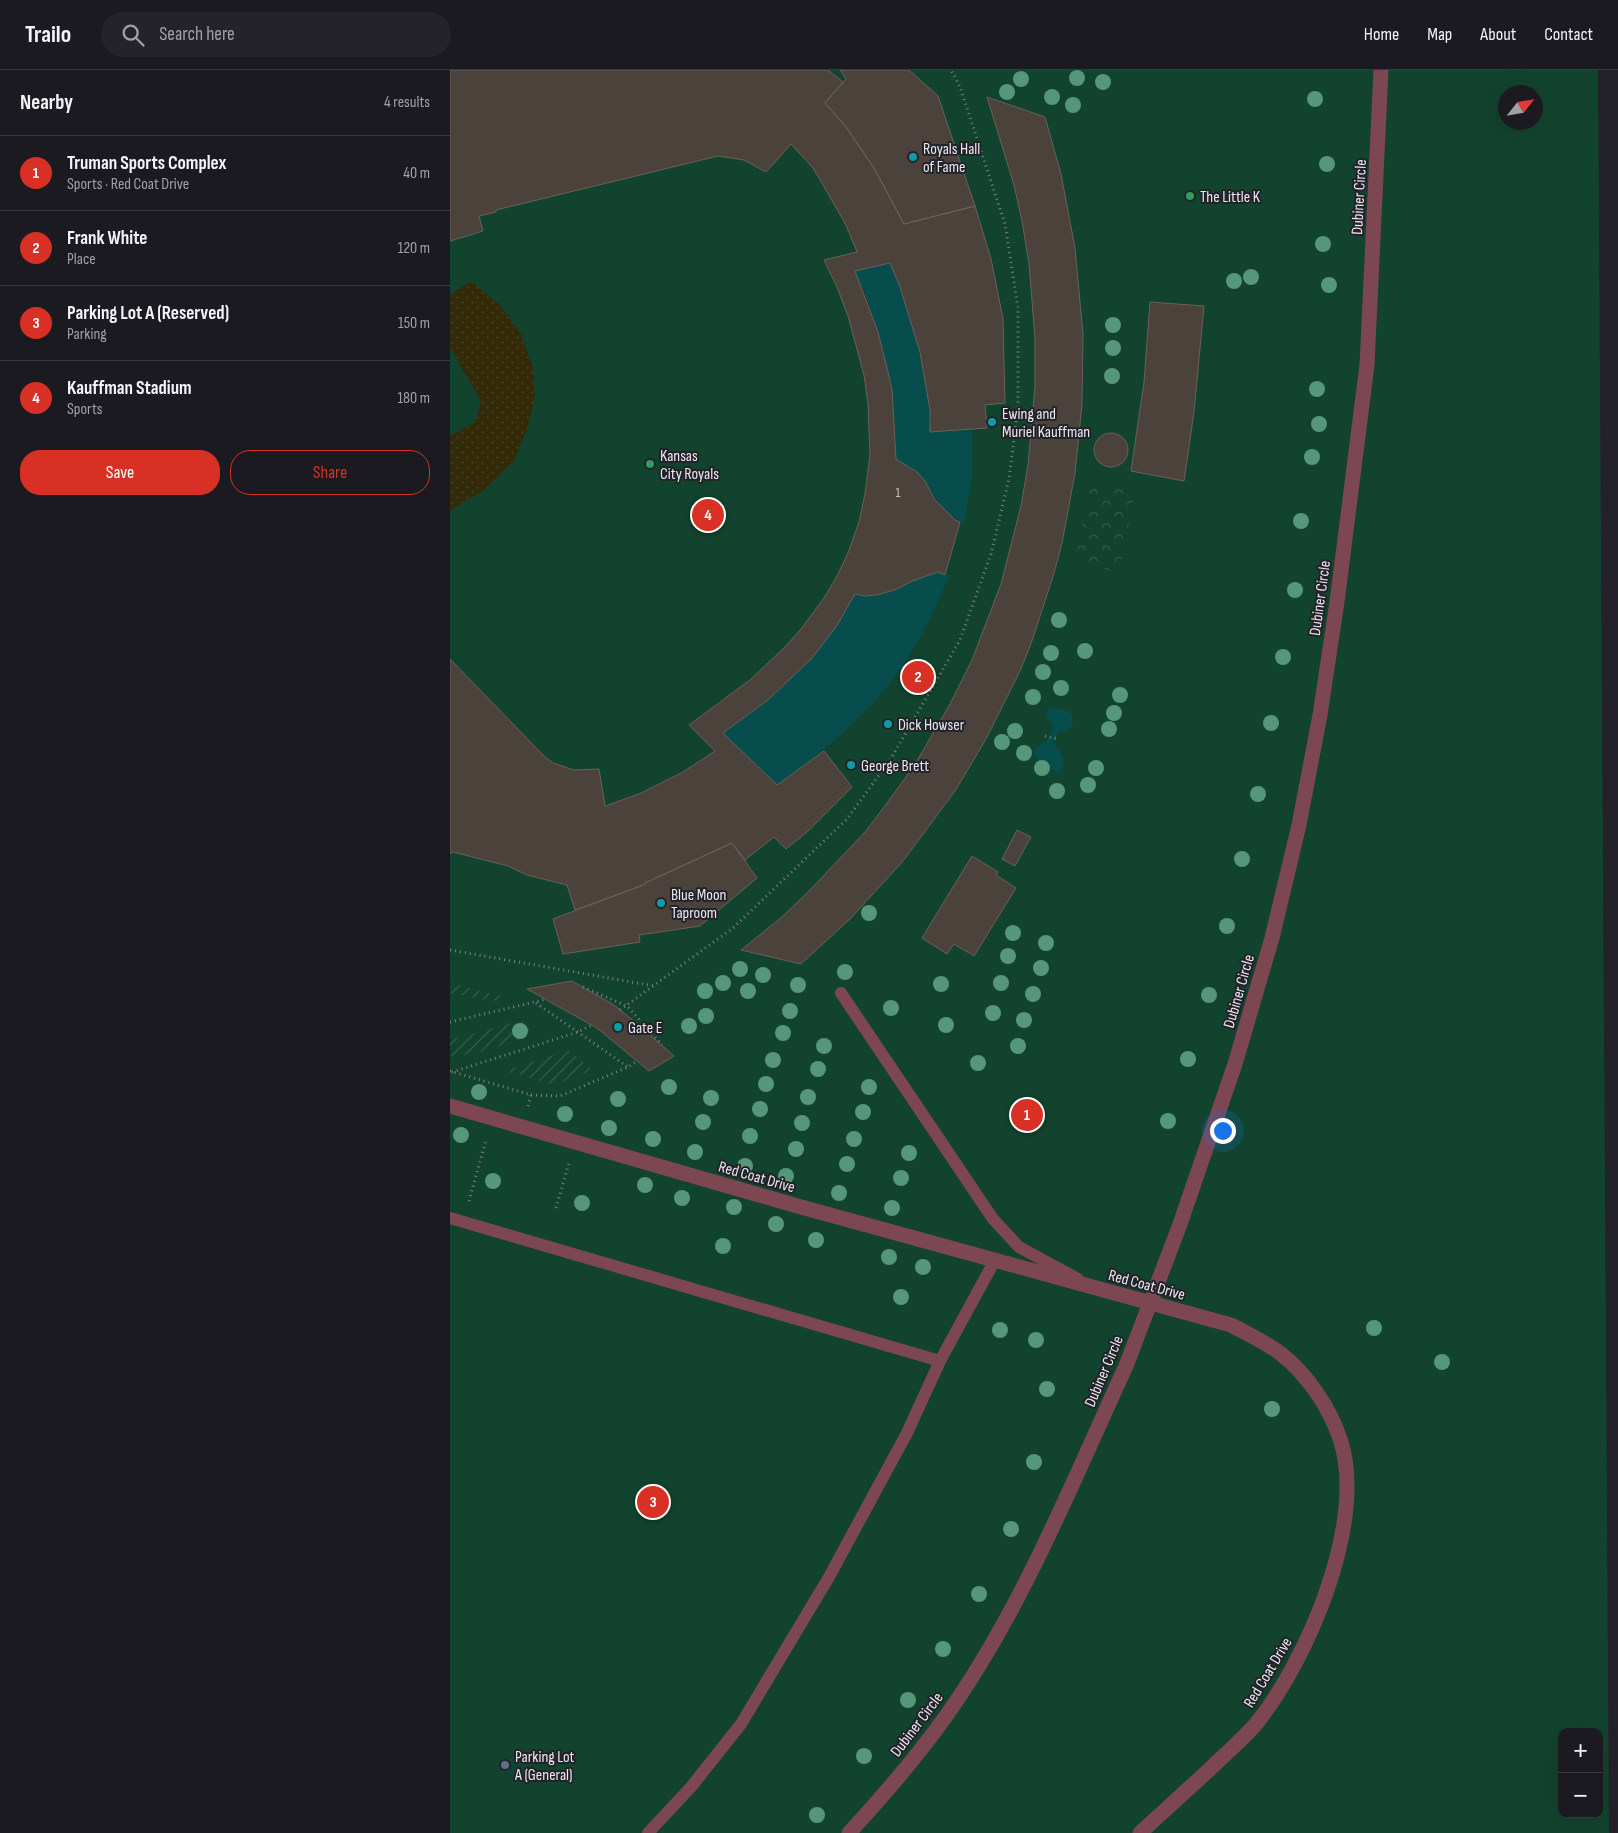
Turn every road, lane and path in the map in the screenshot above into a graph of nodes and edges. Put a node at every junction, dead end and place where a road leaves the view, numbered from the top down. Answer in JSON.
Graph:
{"nodes":[{"id":1,"x":951,"y":70,"type":"edge"},
{"id":2,"x":1381,"y":70,"type":"edge"},
{"id":3,"x":1045,"y":736,"type":"dead end"},
{"id":4,"x":1058,"y":739,"type":"dead end"},
{"id":5,"x":450,"y":950,"type":"edge"},
{"id":6,"x":655,"y":986,"type":"junction"},
{"id":7,"x":583,"y":987,"type":"dead end"},
{"id":8,"x":841,"y":993,"type":"dead end"},
{"id":9,"x":547,"y":1000,"type":"dead end"},
{"id":10,"x":536,"y":1003,"type":"junction"},
{"id":11,"x":627,"y":1006,"type":"junction"},
{"id":12,"x":620,"y":1010,"type":"dead end"},
{"id":13,"x":450,"y":1022,"type":"edge"},
{"id":14,"x":592,"y":1025,"type":"dead end"},
{"id":15,"x":578,"y":1032,"type":"junction"},
{"id":16,"x":662,"y":1045,"type":"dead end"},
{"id":17,"x":638,"y":1061,"type":"dead end"},
{"id":18,"x":628,"y":1067,"type":"junction"},
{"id":19,"x":451,"y":1071,"type":"edge"},
{"id":20,"x":530,"y":1095,"type":"junction"},
{"id":21,"x":450,"y":1106,"type":"edge"},
{"id":22,"x":527,"y":1112,"type":"dead end"},
{"id":23,"x":488,"y":1132,"type":"dead end"},
{"id":24,"x":571,"y":1155,"type":"dead end"},
{"id":25,"x":556,"y":1208,"type":"dead end"},
{"id":26,"x":450,"y":1218,"type":"edge"},
{"id":27,"x":463,"y":1222,"type":"junction"},
{"id":28,"x":994,"y":1260,"type":"junction"},
{"id":29,"x":1091,"y":1287,"type":"junction"},
{"id":30,"x":940,"y":1360,"type":"junction"},
{"id":31,"x":648,"y":1833,"type":"edge"},
{"id":32,"x":849,"y":1833,"type":"edge"},
{"id":33,"x":1140,"y":1833,"type":"edge"}],
"edges":[{"from":1,"to":6,"type":"path"},
{"from":2,"to":32,"type":"street","name":"Dubiner Circle","bridge":true},
{"from":3,"to":4,"type":"path"},
{"from":5,"to":6,"type":"path"},
{"from":6,"to":11,"type":"path"},
{"from":7,"to":11,"type":"path"},
{"from":8,"to":29,"type":"lane"},
{"from":9,"to":10,"type":"path"},
{"from":10,"to":13,"type":"path"},
{"from":10,"to":15,"type":"path"},
{"from":11,"to":12,"type":"path"},
{"from":11,"to":16,"type":"path"},
{"from":14,"to":15,"type":"path"},
{"from":15,"to":18,"type":"path"},
{"from":15,"to":19,"type":"path"},
{"from":17,"to":18,"type":"path"},
{"from":18,"to":20,"type":"path"},
{"from":19,"to":20,"type":"path"},
{"from":20,"to":22,"type":"path"},
{"from":21,"to":28,"type":"street","name":"Red Coat Drive"},
{"from":23,"to":27,"type":"path"},
{"from":24,"to":25,"type":"path"},
{"from":26,"to":27,"type":"lane"},
{"from":27,"to":30,"type":"lane"},
{"from":28,"to":29,"type":"street","name":"Red Coat Drive"},
{"from":28,"to":30,"type":"lane"},
{"from":29,"to":33,"type":"street","name":"Red Coat Drive"},
{"from":30,"to":31,"type":"lane"}]}
